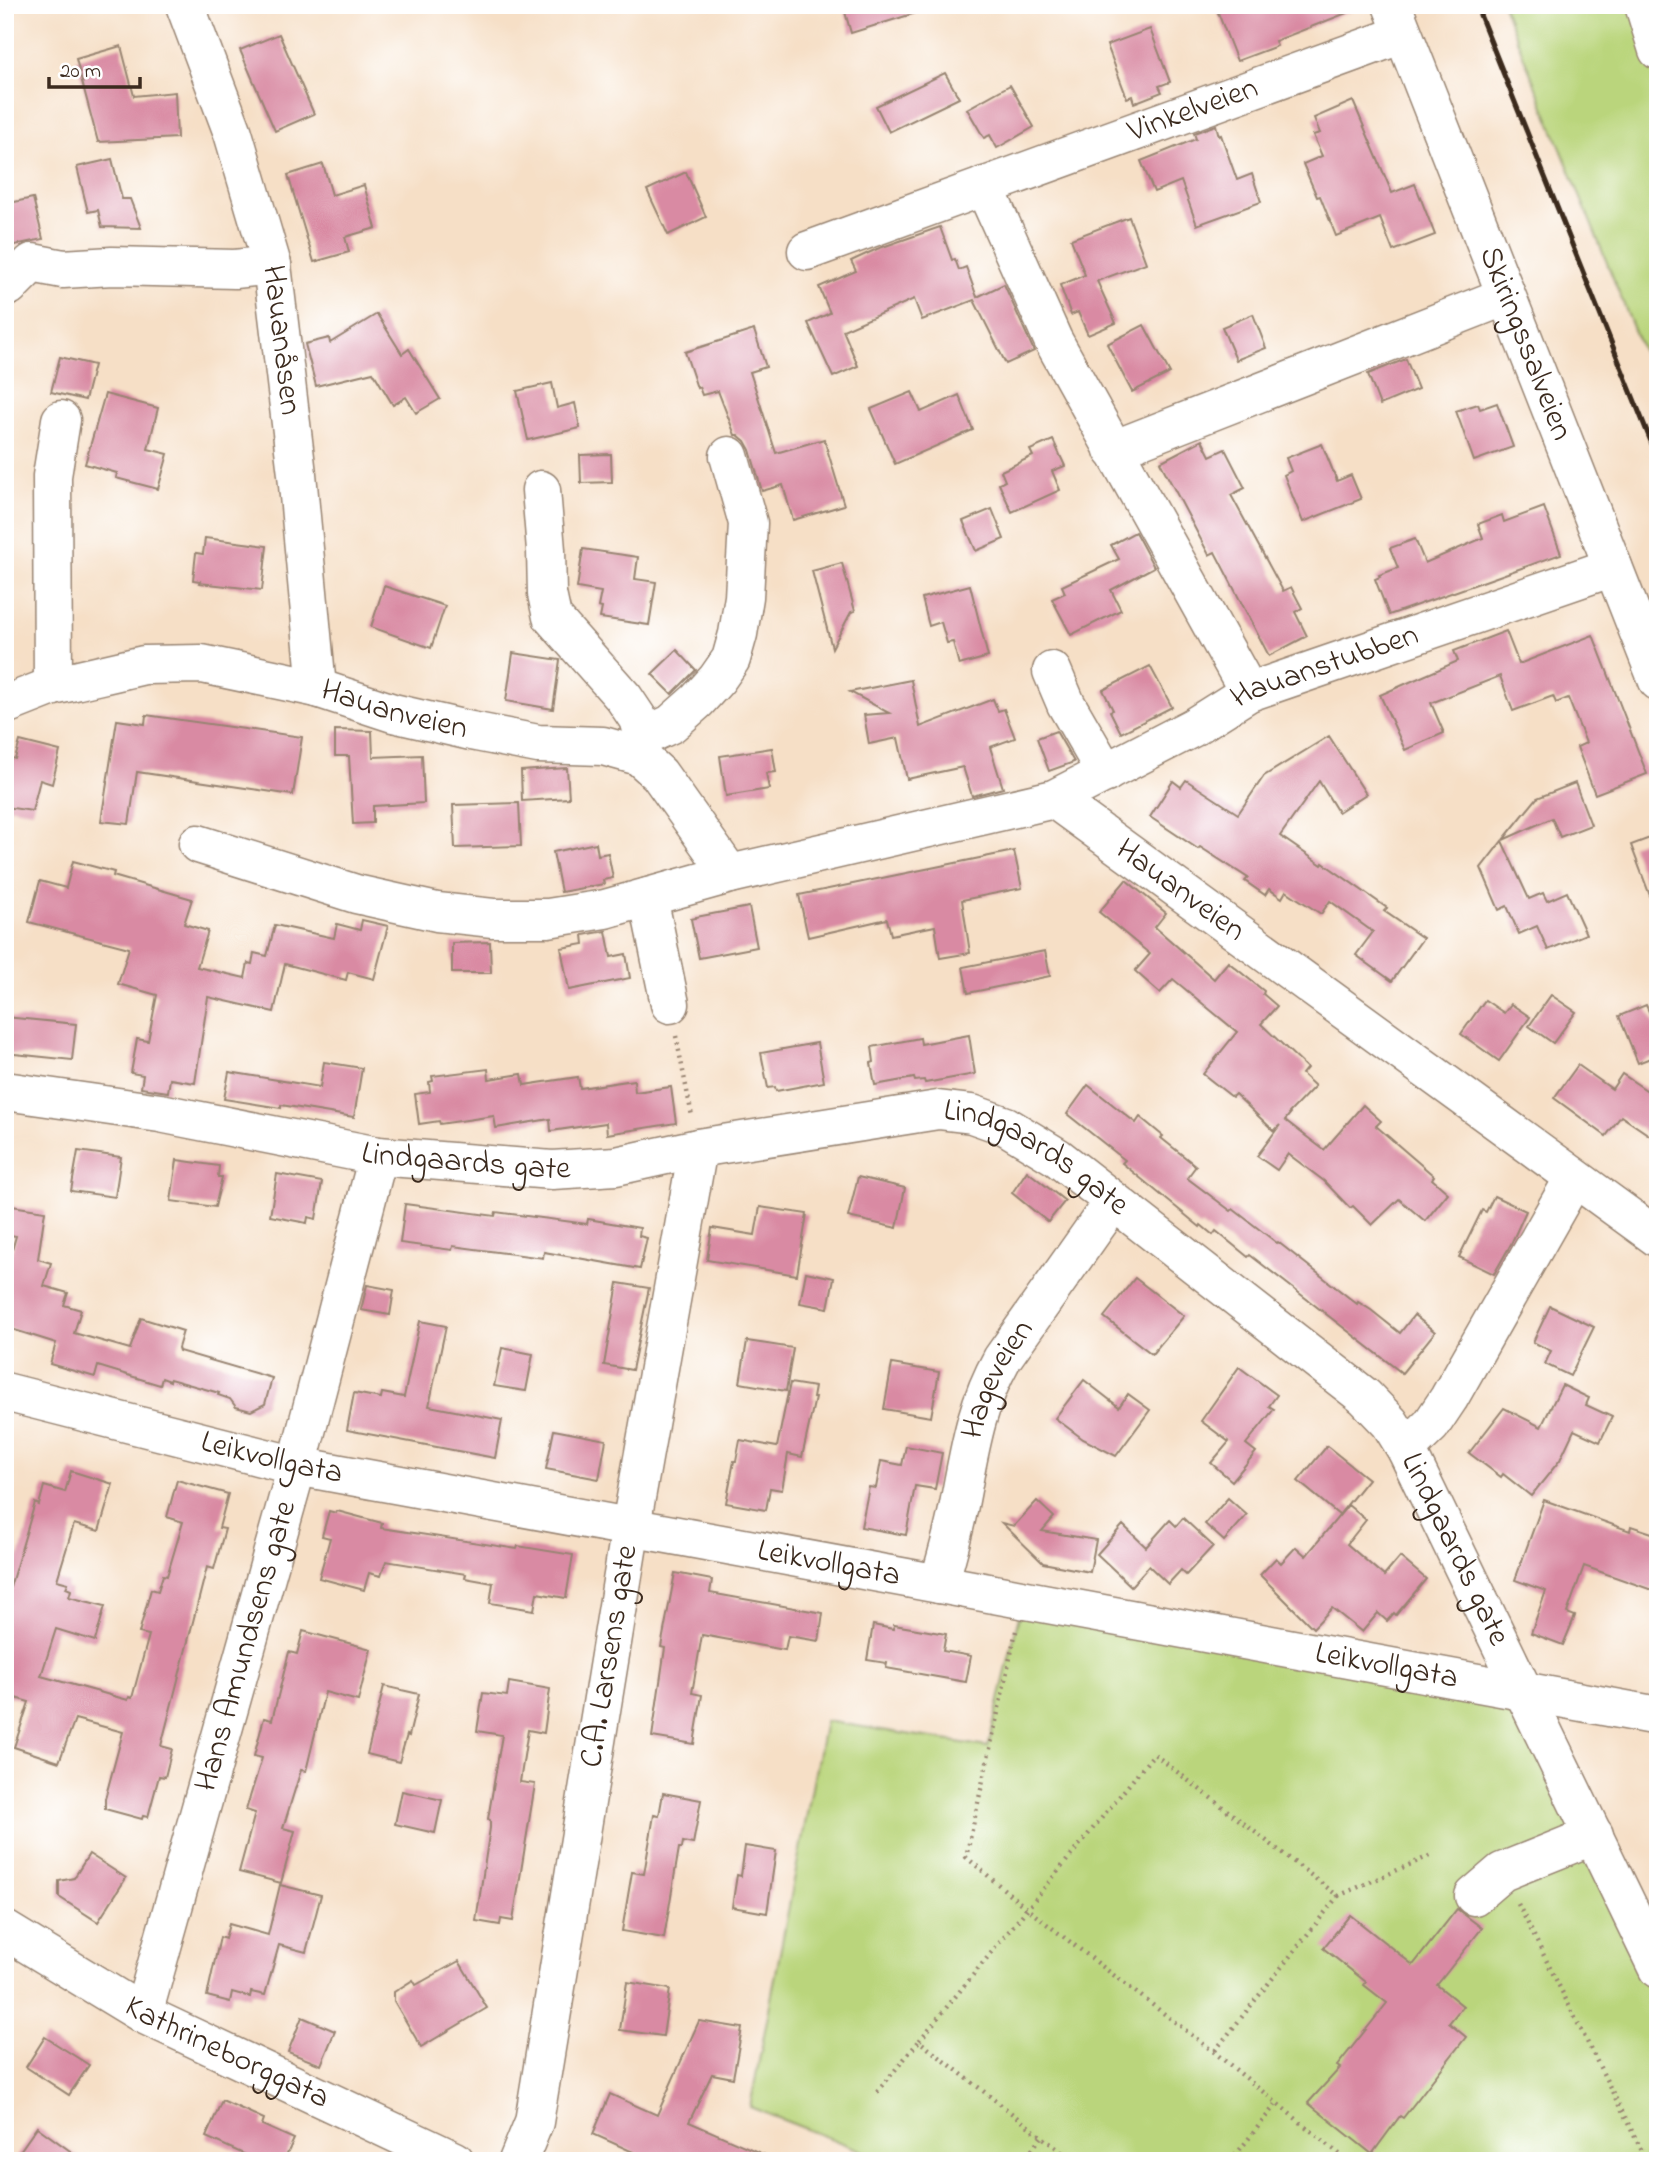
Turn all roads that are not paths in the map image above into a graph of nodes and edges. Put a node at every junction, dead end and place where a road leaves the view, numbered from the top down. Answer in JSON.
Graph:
{"nodes":[{"id":1,"x":1644,"y":5,"type":"edge"},
{"id":2,"x":184,"y":6,"type":"edge"},
{"id":3,"x":1398,"y":19,"type":"edge"},
{"id":4,"x":1658,"y":50,"type":"edge"},
{"id":5,"x":984,"y":186,"type":"junction"},
{"id":6,"x":807,"y":251,"type":"dead end"},
{"id":7,"x":272,"y":265,"type":"junction"},
{"id":8,"x":9,"y":286,"type":"dead end"},
{"id":9,"x":1506,"y":296,"type":"junction"},
{"id":10,"x":61,"y":420,"type":"dead end"},
{"id":11,"x":1113,"y":450,"type":"junction"},
{"id":12,"x":729,"y":456,"type":"dead end"},
{"id":13,"x":541,"y":490,"type":"dead end"},
{"id":14,"x":1612,"y":567,"type":"junction"},
{"id":15,"x":1052,"y":671,"type":"dead end"},
{"id":16,"x":1658,"y":681,"type":"edge"},
{"id":17,"x":53,"y":686,"type":"junction"},
{"id":18,"x":317,"y":688,"type":"junction"},
{"id":19,"x":1249,"y":692,"type":"junction"},
{"id":20,"x":5,"y":705,"type":"edge"},
{"id":21,"x":641,"y":747,"type":"junction"},
{"id":22,"x":1106,"y":772,"type":"junction"},
{"id":23,"x":1054,"y":799,"type":"junction"},
{"id":24,"x":198,"y":844,"type":"dead end"},
{"id":25,"x":730,"y":874,"type":"junction"},
{"id":26,"x":648,"y":897,"type":"junction"},
{"id":27,"x":670,"y":1004,"type":"road end"},
{"id":28,"x":5,"y":1091,"type":"edge"},
{"id":29,"x":698,"y":1148,"type":"junction"},
{"id":30,"x":378,"y":1156,"type":"junction"},
{"id":31,"x":1574,"y":1178,"type":"junction"},
{"id":32,"x":1113,"y":1202,"type":"junction"},
{"id":33,"x":1658,"y":1238,"type":"edge"},
{"id":34,"x":5,"y":1393,"type":"edge"},
{"id":35,"x":1406,"y":1449,"type":"junction"},
{"id":36,"x":297,"y":1466,"type":"junction"},
{"id":37,"x":631,"y":1526,"type":"junction"},
{"id":38,"x":939,"y":1584,"type":"junction"},
{"id":39,"x":1526,"y":1693,"type":"junction"},
{"id":40,"x":1658,"y":1716,"type":"edge"},
{"id":41,"x":1594,"y":1835,"type":"junction"},
{"id":42,"x":1488,"y":1884,"type":"road end"},
{"id":43,"x":5,"y":1930,"type":"edge"},
{"id":44,"x":1658,"y":1969,"type":"edge"},
{"id":45,"x":143,"y":2014,"type":"junction"},
{"id":46,"x":455,"y":2161,"type":"edge"},
{"id":47,"x":518,"y":2161,"type":"edge"}],
"edges":[{"from":1,"to":4,"type":"street"},
{"from":2,"to":7,"type":"street","name":"Hauanåsen"},
{"from":3,"to":5,"type":"street","name":"Vinkelveien"},
{"from":3,"to":9,"type":"street","name":"Skiringssalveien"},
{"from":5,"to":6,"type":"street","name":"Vinkelveien"},
{"from":5,"to":11,"type":"street"},
{"from":7,"to":8,"type":"street"},
{"from":7,"to":18,"type":"street","name":"Hauanåsen"},
{"from":9,"to":11,"type":"street"},
{"from":9,"to":14,"type":"street","name":"Skiringssalveien"},
{"from":10,"to":17,"type":"street"},
{"from":11,"to":19,"type":"street"},
{"from":12,"to":21,"type":"street"},
{"from":13,"to":21,"type":"street"},
{"from":14,"to":16,"type":"street","name":"Skiringssalveien"},
{"from":14,"to":19,"type":"street","name":"Hauanstubben"},
{"from":15,"to":22,"type":"street"},
{"from":17,"to":18,"type":"street","name":"Hauanveien"},
{"from":17,"to":20,"type":"street","name":"Hauanveien"},
{"from":18,"to":21,"type":"street","name":"Hauanveien"},
{"from":19,"to":22,"type":"street","name":"Hauanstubben"},
{"from":21,"to":25,"type":"street","name":"Hauanveien"},
{"from":22,"to":23,"type":"street","name":"Hauanstubben"},
{"from":23,"to":25,"type":"street"},
{"from":23,"to":31,"type":"street","name":"Hauanveien"},
{"from":24,"to":26,"type":"street"},
{"from":25,"to":26,"type":"street"},
{"from":26,"to":27,"type":"street"},
{"from":28,"to":30,"type":"street","name":"Lindgaards gate"},
{"from":29,"to":30,"type":"street","name":"Lindgaards gate"},
{"from":29,"to":32,"type":"street","name":"Lindgaards gate"},
{"from":29,"to":37,"type":"street","name":"C.A. Larsens gate"},
{"from":30,"to":36,"type":"street","name":"Hans Amundsens gate"},
{"from":31,"to":33,"type":"street","name":"Hauanveien"},
{"from":31,"to":35,"type":"street"},
{"from":32,"to":35,"type":"street","name":"Lindgaards gate"},
{"from":32,"to":38,"type":"street","name":"Hageveien"},
{"from":34,"to":36,"type":"street","name":"Leikvollgata"},
{"from":35,"to":39,"type":"street","name":"Lindgaards gate"},
{"from":36,"to":37,"type":"street","name":"Leikvollgata"},
{"from":36,"to":45,"type":"street","name":"Hans Amundsens gate"},
{"from":37,"to":38,"type":"street","name":"Leikvollgata"},
{"from":37,"to":47,"type":"street","name":"C.A. Larsens gate"},
{"from":38,"to":39,"type":"street","name":"Leikvollgata"},
{"from":39,"to":40,"type":"street","name":"Leikvollgata"},
{"from":39,"to":41,"type":"street","name":"Lindgaards gate"},
{"from":41,"to":42,"type":"street"},
{"from":41,"to":44,"type":"street","name":"Lindgaards gate"},
{"from":43,"to":45,"type":"street","name":"Kathrineborggata"},
{"from":45,"to":46,"type":"street","name":"Kathrineborggata"}]}
